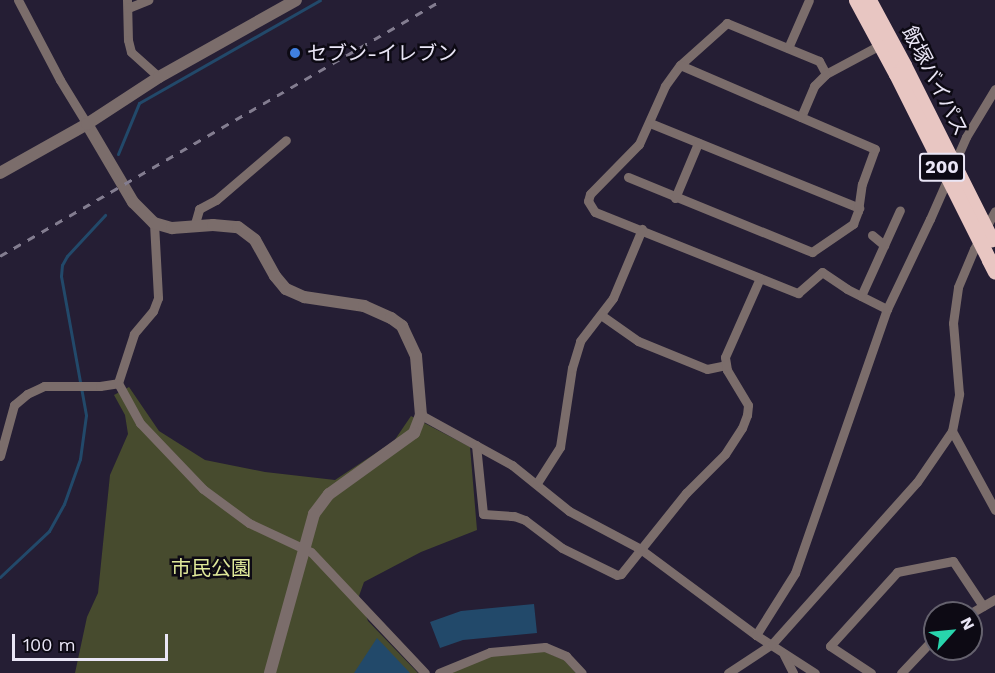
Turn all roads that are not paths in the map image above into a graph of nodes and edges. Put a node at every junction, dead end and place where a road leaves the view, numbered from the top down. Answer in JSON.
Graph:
{"nodes":[{"id":1,"x":18,"y":0,"type":"edge"},
{"id":2,"x":148,"y":0,"type":"edge"},
{"id":3,"x":296,"y":0,"type":"edge"},
{"id":4,"x":809,"y":0,"type":"edge"},
{"id":5,"x":856,"y":0,"type":"edge"},
{"id":6,"x":868,"y":0,"type":"edge"},
{"id":7,"x":128,"y":4,"type":"edge"},
{"id":8,"x":880,"y":45,"type":"junction"},
{"id":9,"x":788,"y":48,"type":"junction"},
{"id":10,"x":680,"y":65,"type":"junction"},
{"id":11,"x":900,"y":69,"type":"junction"},
{"id":12,"x":826,"y":74,"type":"junction"},
{"id":13,"x":159,"y":77,"type":"junction"},
{"id":14,"x":995,"y":89,"type":"edge"},
{"id":15,"x":801,"y":117,"type":"junction"},
{"id":16,"x":650,"y":123,"type":"junction"},
{"id":17,"x":87,"y":124,"type":"junction"},
{"id":18,"x":286,"y":141,"type":"dead end"},
{"id":19,"x":698,"y":142,"type":"junction"},
{"id":20,"x":0,"y":173,"type":"edge"},
{"id":21,"x":628,"y":176,"type":"dead end"},
{"id":22,"x":675,"y":198,"type":"junction"},
{"id":23,"x":859,"y":208,"type":"junction"},
{"id":24,"x":900,"y":210,"type":"dead end"},
{"id":25,"x":995,"y":211,"type":"edge"},
{"id":26,"x":154,"y":223,"type":"junction"},
{"id":27,"x":194,"y":226,"type":"junction"},
{"id":28,"x":642,"y":229,"type":"junction"},
{"id":29,"x":872,"y":235,"type":"dead end"},
{"id":30,"x":884,"y":244,"type":"junction"},
{"id":31,"x":992,"y":254,"type":"edge"},
{"id":32,"x":760,"y":278,"type":"junction"},
{"id":33,"x":861,"y":296,"type":"junction"},
{"id":34,"x":886,"y":309,"type":"junction"},
{"id":35,"x":601,"y":315,"type":"junction"},
{"id":36,"x":726,"y":364,"type":"junction"},
{"id":37,"x":118,"y":383,"type":"junction"},
{"id":38,"x":421,"y":415,"type":"junction"},
{"id":39,"x":952,"y":431,"type":"junction"},
{"id":40,"x":476,"y":445,"type":"junction"},
{"id":41,"x":0,"y":456,"type":"edge"},
{"id":42,"x":537,"y":483,"type":"junction"},
{"id":43,"x":995,"y":510,"type":"edge"},
{"id":44,"x":639,"y":548,"type":"junction"},
{"id":45,"x":302,"y":550,"type":"junction"},
{"id":46,"x":995,"y":599,"type":"edge"},
{"id":47,"x":980,"y":601,"type":"edge"},
{"id":48,"x":983,"y":606,"type":"edge"},
{"id":49,"x":756,"y":635,"type":"junction"},
{"id":50,"x":776,"y":647,"type":"junction"},
{"id":51,"x":923,"y":650,"type":"edge"},
{"id":52,"x":270,"y":673,"type":"edge"},
{"id":53,"x":425,"y":673,"type":"edge"},
{"id":54,"x":439,"y":673,"type":"edge"},
{"id":55,"x":582,"y":673,"type":"edge"},
{"id":56,"x":730,"y":673,"type":"edge"},
{"id":57,"x":793,"y":673,"type":"edge"},
{"id":58,"x":815,"y":673,"type":"edge"},
{"id":59,"x":871,"y":673,"type":"edge"},
{"id":60,"x":901,"y":673,"type":"edge"}],
"edges":[{"from":1,"to":17,"type":"street"},
{"from":2,"to":7,"type":"street"},
{"from":3,"to":13,"type":"street"},
{"from":4,"to":9,"type":"street"},
{"from":5,"to":8,"type":"highway","number":"200"},
{"from":6,"to":11,"type":"highway","name":"飯塚バイパス","number":"200"},
{"from":7,"to":13,"type":"street"},
{"from":8,"to":11,"type":"highway","number":"200"},
{"from":8,"to":12,"type":"street"},
{"from":9,"to":10,"type":"street"},
{"from":9,"to":12,"type":"street"},
{"from":10,"to":15,"type":"street"},
{"from":10,"to":16,"type":"street"},
{"from":11,"to":31,"type":"highway","number":"200","bridge":true},
{"from":11,"to":31,"type":"highway","name":"飯塚バイパス","number":"200","bridge":true},
{"from":12,"to":15,"type":"street"},
{"from":13,"to":17,"type":"street"},
{"from":14,"to":34,"type":"street"},
{"from":15,"to":23,"type":"street"},
{"from":16,"to":19,"type":"street"},
{"from":16,"to":28,"type":"street"},
{"from":17,"to":20,"type":"street"},
{"from":17,"to":26,"type":"street"},
{"from":18,"to":27,"type":"street"},
{"from":19,"to":22,"type":"street"},
{"from":19,"to":23,"type":"street"},
{"from":21,"to":22,"type":"street"},
{"from":22,"to":23,"type":"street"},
{"from":24,"to":30,"type":"street"},
{"from":25,"to":39,"type":"street"},
{"from":26,"to":27,"type":"street"},
{"from":26,"to":37,"type":"street"},
{"from":27,"to":38,"type":"street"},
{"from":28,"to":32,"type":"street"},
{"from":28,"to":35,"type":"street"},
{"from":29,"to":30,"type":"street"},
{"from":30,"to":33,"type":"street"},
{"from":32,"to":33,"type":"street"},
{"from":32,"to":36,"type":"street"},
{"from":33,"to":34,"type":"street"},
{"from":34,"to":49,"type":"street"},
{"from":35,"to":36,"type":"street"},
{"from":35,"to":42,"type":"street"},
{"from":36,"to":44,"type":"street"},
{"from":37,"to":41,"type":"street"},
{"from":37,"to":45,"type":"street"},
{"from":38,"to":40,"type":"street"},
{"from":38,"to":45,"type":"street"},
{"from":39,"to":43,"type":"street"},
{"from":39,"to":50,"type":"street"},
{"from":40,"to":42,"type":"street"},
{"from":40,"to":44,"type":"street"},
{"from":42,"to":44,"type":"street"},
{"from":44,"to":49,"type":"street"},
{"from":45,"to":52,"type":"street"},
{"from":45,"to":53,"type":"street"},
{"from":46,"to":48,"type":"street"},
{"from":47,"to":59,"type":"street"},
{"from":49,"to":50,"type":"street"},
{"from":50,"to":56,"type":"street"},
{"from":50,"to":57,"type":"street"},
{"from":50,"to":58,"type":"street"},
{"from":51,"to":60,"type":"street"},
{"from":54,"to":55,"type":"street"}]}
